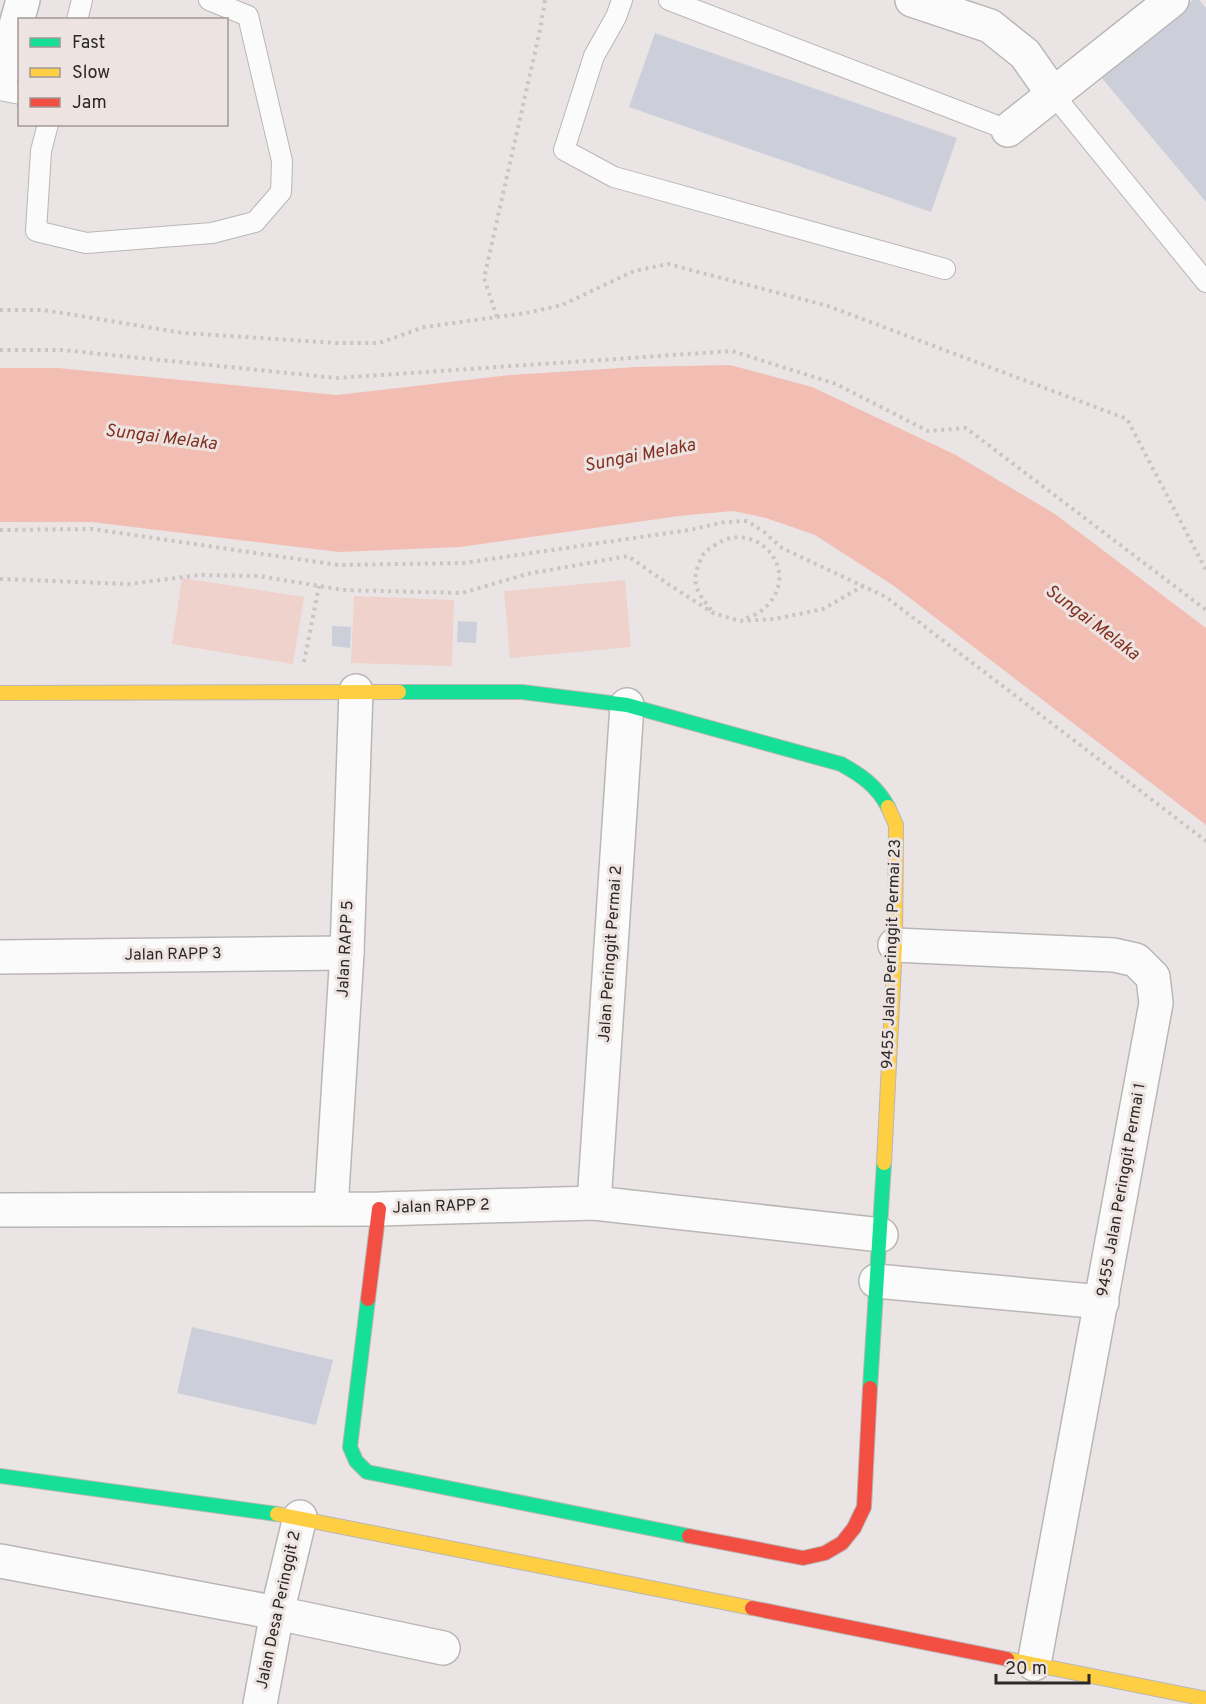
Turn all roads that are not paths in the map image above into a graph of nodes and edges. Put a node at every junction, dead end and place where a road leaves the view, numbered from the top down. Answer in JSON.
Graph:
{"nodes":[{"id":1,"x":23,"y":0,"type":"edge"},
{"id":2,"x":82,"y":0,"type":"edge"},
{"id":3,"x":209,"y":0,"type":"edge"},
{"id":4,"x":622,"y":0,"type":"edge"},
{"id":5,"x":669,"y":0,"type":"edge"},
{"id":6,"x":912,"y":0,"type":"edge"},
{"id":7,"x":1172,"y":0,"type":"edge"},
{"id":8,"x":78,"y":18,"type":"edge"},
{"id":9,"x":0,"y":82,"type":"edge"},
{"id":10,"x":0,"y":90,"type":"edge"},
{"id":11,"x":18,"y":94,"type":"edge"},
{"id":12,"x":1053,"y":94,"type":"junction"},
{"id":13,"x":48,"y":126,"type":"edge"},
{"id":14,"x":1008,"y":130,"type":"joint"},
{"id":15,"x":945,"y":269,"type":"dead end"},
{"id":16,"x":1206,"y":282,"type":"edge"},
{"id":17,"x":356,"y":691,"type":"junction"},
{"id":18,"x":0,"y":693,"type":"edge"},
{"id":19,"x":627,"y":705,"type":"junction"},
{"id":20,"x":895,"y":945,"type":"junction"},
{"id":21,"x":347,"y":953,"type":"junction"},
{"id":22,"x":0,"y":957,"type":"edge"},
{"id":23,"x":594,"y":1203,"type":"junction"},
{"id":24,"x":331,"y":1208,"type":"junction"},
{"id":25,"x":379,"y":1209,"type":"junction"},
{"id":26,"x":0,"y":1210,"type":"edge"},
{"id":27,"x":881,"y":1235,"type":"junction"},
{"id":28,"x":876,"y":1281,"type":"junction"},
{"id":29,"x":1102,"y":1302,"type":"junction"},
{"id":30,"x":0,"y":1476,"type":"edge"},
{"id":31,"x":300,"y":1517,"type":"junction"},
{"id":32,"x":0,"y":1561,"type":"edge"},
{"id":33,"x":277,"y":1612,"type":"junction"},
{"id":34,"x":443,"y":1648,"type":"dead end"},
{"id":35,"x":1034,"y":1664,"type":"junction"},
{"id":36,"x":1206,"y":1699,"type":"edge"},
{"id":37,"x":260,"y":1704,"type":"edge"}],
"edges":[{"from":1,"to":9,"type":"street"},
{"from":2,"to":8,"type":"lane"},
{"from":3,"to":13,"type":"lane"},
{"from":4,"to":15,"type":"lane"},
{"from":5,"to":14,"type":"lane"},
{"from":6,"to":12,"type":"street"},
{"from":7,"to":12,"type":"street"},
{"from":10,"to":11,"type":"lane"},
{"from":12,"to":14,"type":"street"},
{"from":12,"to":16,"type":"lane"},
{"from":17,"to":18,"type":"street","name":"9455 Jalan Peringgit Permai 23"},
{"from":17,"to":19,"type":"street","name":"9455 Jalan Peringgit Permai 23"},
{"from":17,"to":21,"type":"street","name":"Jalan RAPP 5"},
{"from":19,"to":20,"type":"street","name":"9455 Jalan Peringgit Permai 23"},
{"from":19,"to":23,"type":"street","name":"Jalan Peringgit Permai 2"},
{"from":20,"to":27,"type":"street","name":"9455 Jalan Peringgit Permai 23"},
{"from":20,"to":29,"type":"street","name":"9455 Jalan Peringgit Permai 1"},
{"from":21,"to":22,"type":"street","name":"Jalan RAPP 3"},
{"from":21,"to":24,"type":"street","name":"Jalan RAPP 5"},
{"from":23,"to":25,"type":"street","name":"Jalan RAPP 2"},
{"from":23,"to":27,"type":"street","name":"Jalan RAPP 2"},
{"from":24,"to":25,"type":"street","name":"Jalan RAPP 2"},
{"from":24,"to":26,"type":"street","name":"Jalan RAPP 2"},
{"from":25,"to":28,"type":"street","name":"9455 Jalan Peringgit Permai 23"},
{"from":27,"to":28,"type":"street","name":"9455 Jalan Peringgit Permai 23"},
{"from":28,"to":29,"type":"street"},
{"from":29,"to":35,"type":"street","name":"9455 Jalan Peringgit Permai 1"},
{"from":30,"to":31,"type":"street"},
{"from":31,"to":33,"type":"street","name":"Jalan Desa Peringgit 2"},
{"from":31,"to":35,"type":"street"},
{"from":32,"to":33,"type":"street"},
{"from":33,"to":34,"type":"street"},
{"from":33,"to":37,"type":"street","name":"Jalan Desa Peringgit 2"},
{"from":35,"to":36,"type":"street"}]}
